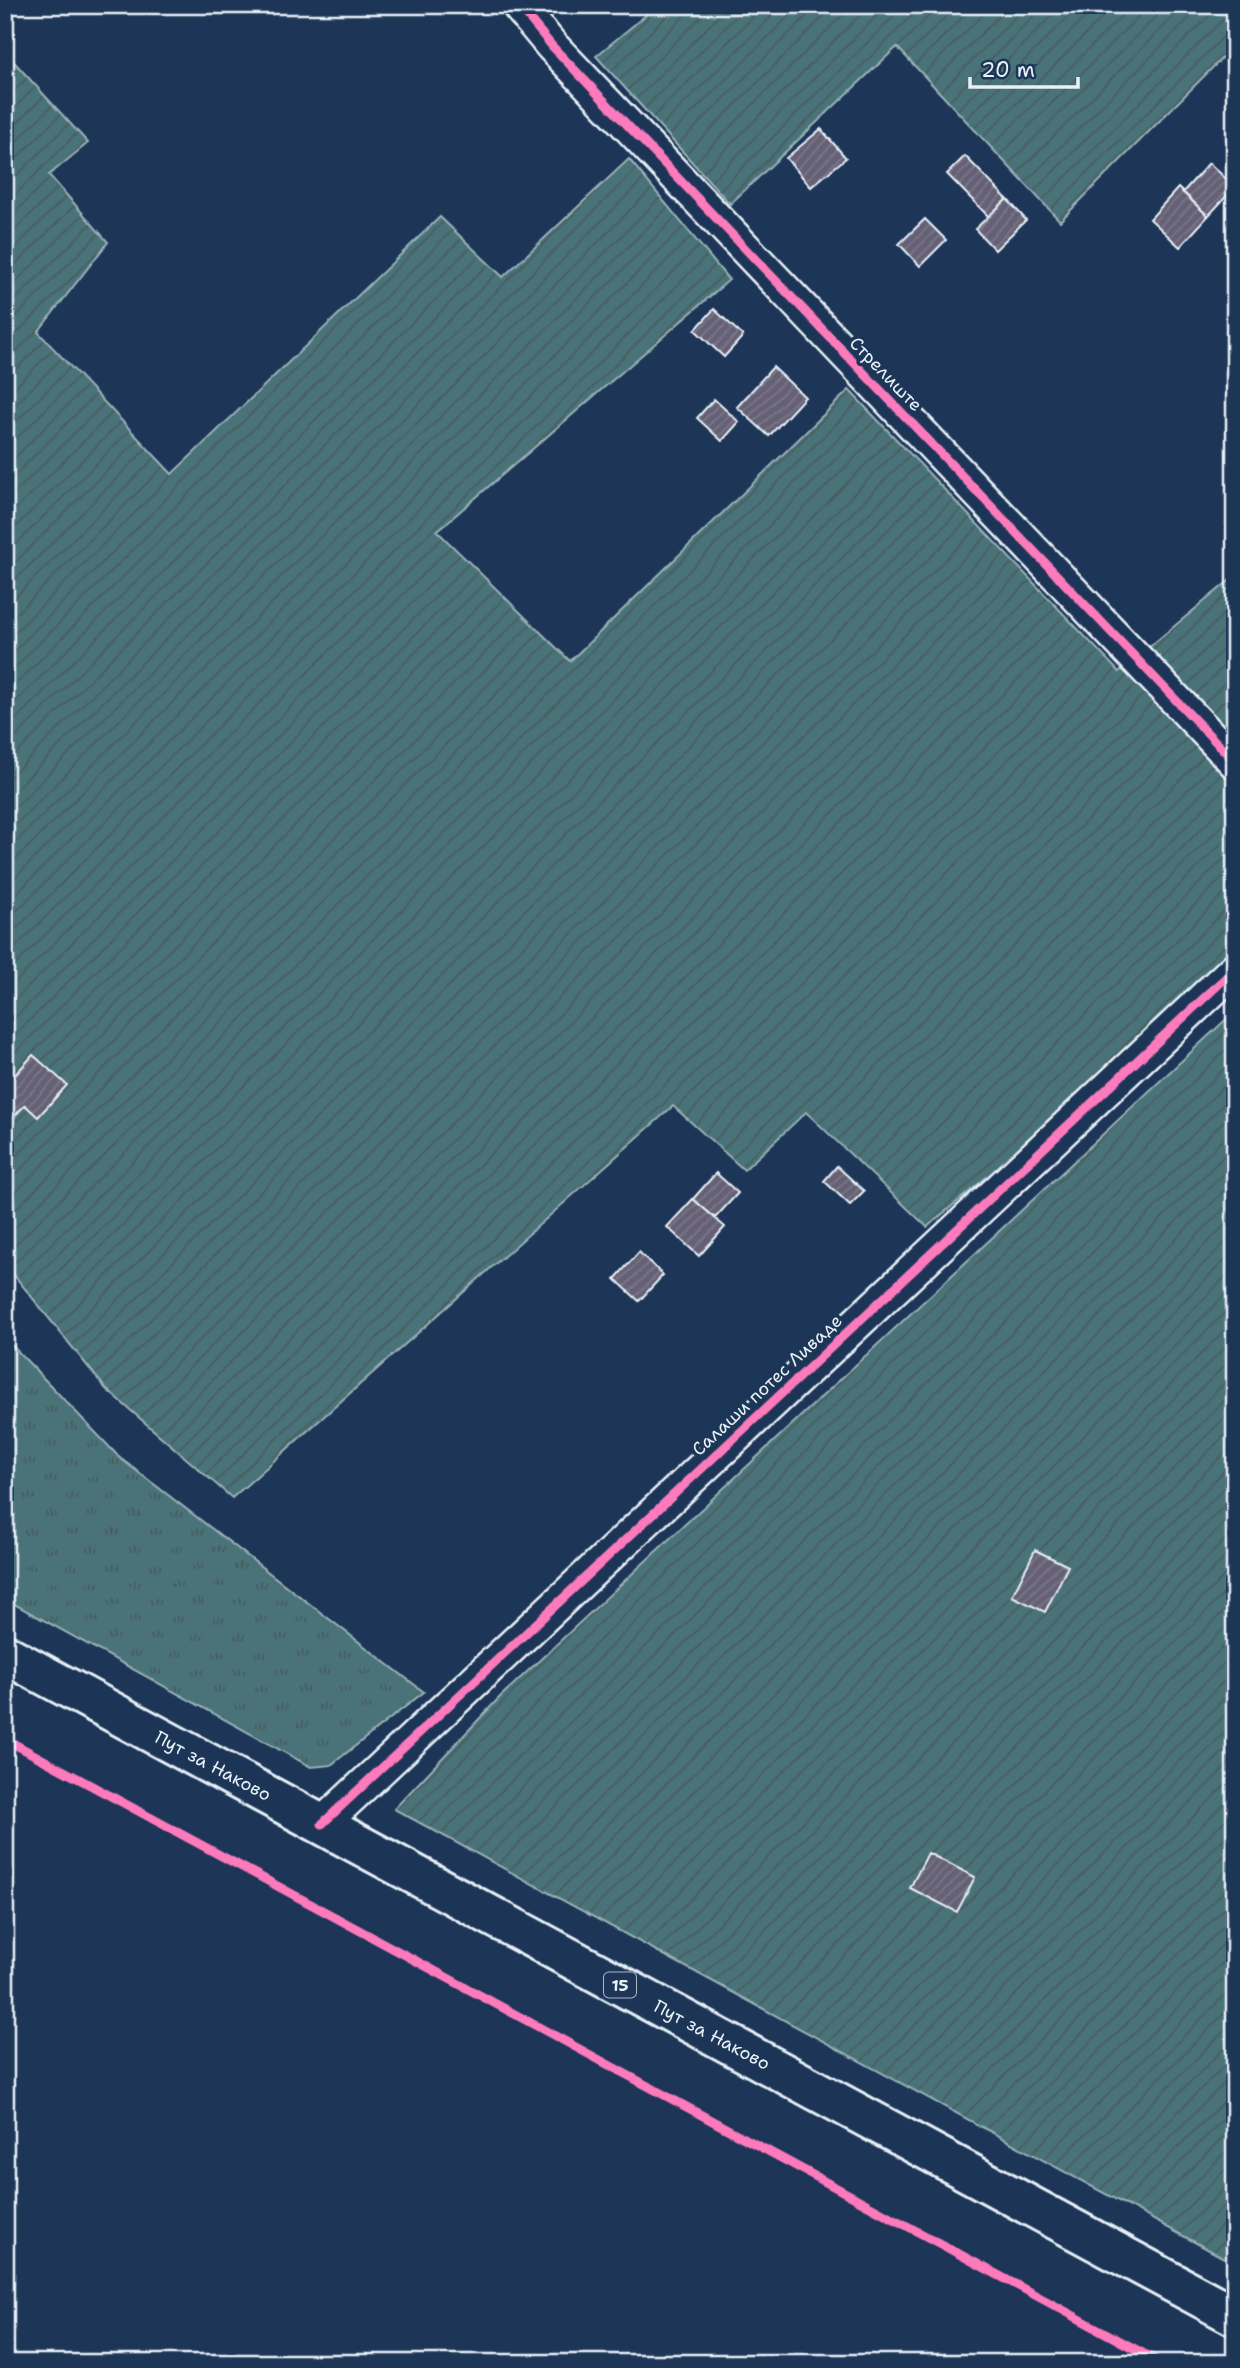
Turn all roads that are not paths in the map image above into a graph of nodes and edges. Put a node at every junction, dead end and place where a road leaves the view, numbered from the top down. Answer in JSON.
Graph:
{"nodes":[{"id":1,"x":518,"y":5,"type":"edge"},
{"id":2,"x":1235,"y":762,"type":"edge"},
{"id":3,"x":1235,"y":969,"type":"edge"},
{"id":4,"x":5,"y":1654,"type":"edge"},
{"id":5,"x":322,"y":1824,"type":"junction"},
{"id":6,"x":1235,"y":2316,"type":"edge"}],
"edges":[{"from":1,"to":2,"type":"street","name":"Стрелиште"},
{"from":3,"to":5,"type":"street","name":"Салаши потес Ливаде"},
{"from":4,"to":5,"type":"main road","name":"Пут за Наково","number":"15"},
{"from":5,"to":6,"type":"main road","name":"Пут за Наково","number":"15"}]}
